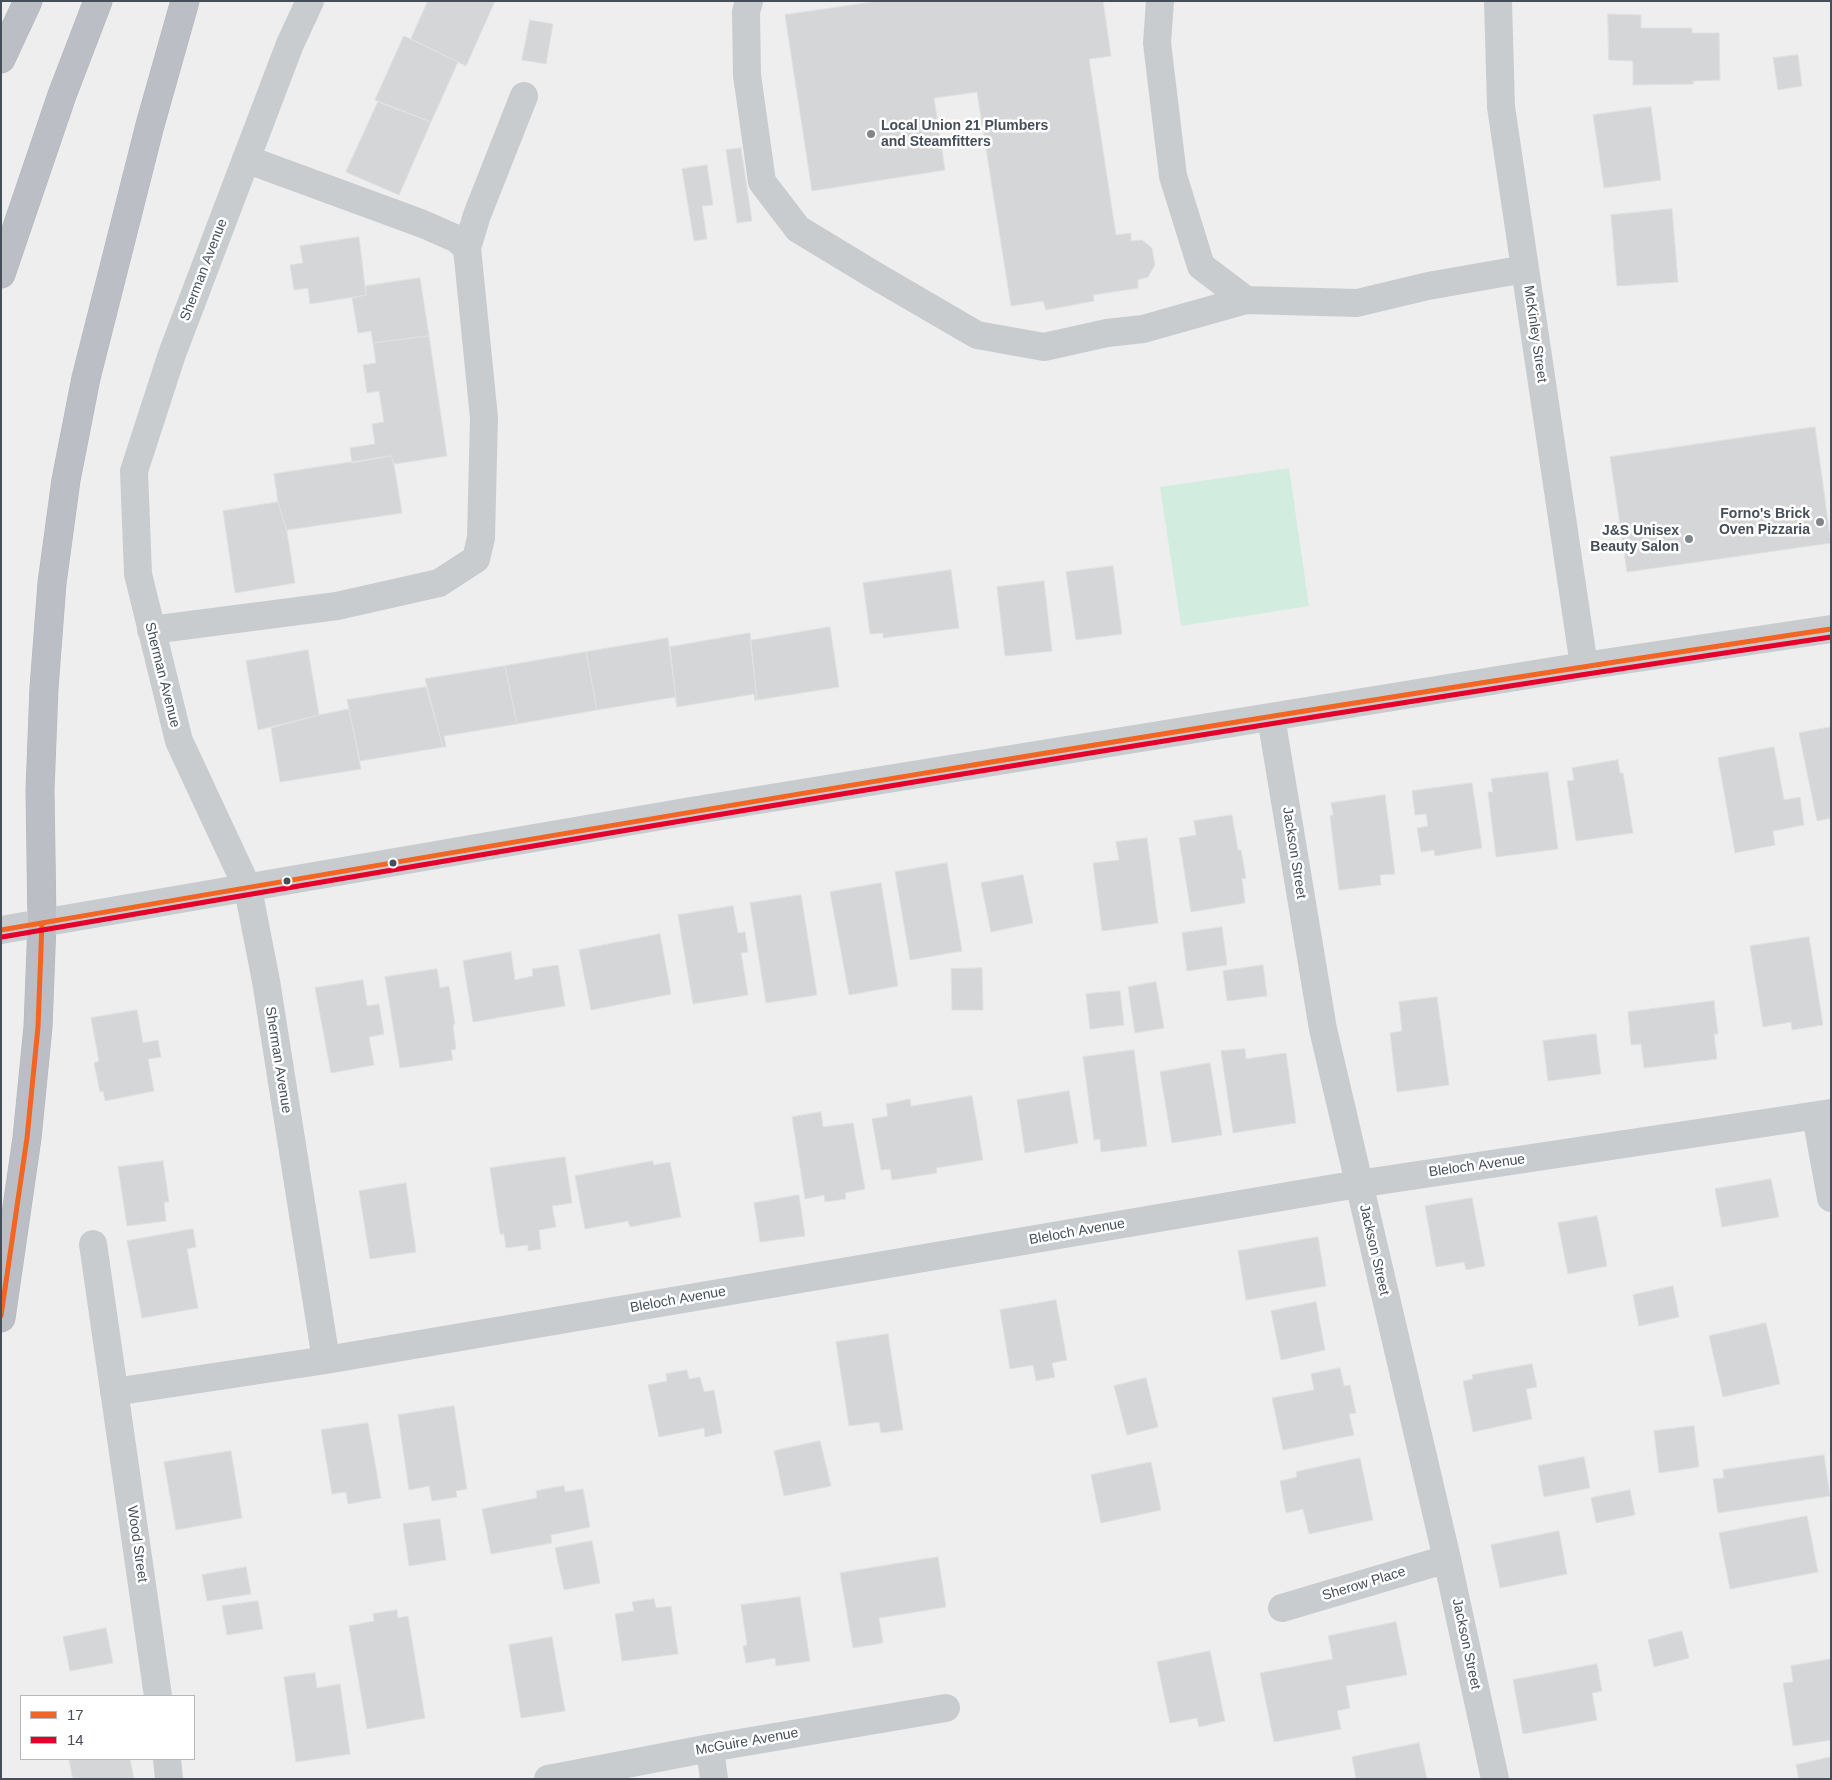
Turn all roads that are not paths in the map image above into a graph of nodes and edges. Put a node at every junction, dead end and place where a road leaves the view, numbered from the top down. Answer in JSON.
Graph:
{"nodes":[{"id":1,"x":28,"y":1,"type":"edge"},
{"id":2,"x":98,"y":1,"type":"edge"},
{"id":3,"x":184,"y":1,"type":"edge"},
{"id":4,"x":310,"y":1,"type":"edge"},
{"id":5,"x":749,"y":1,"type":"edge"},
{"id":6,"x":1160,"y":1,"type":"edge"},
{"id":7,"x":1498,"y":1,"type":"edge"},
{"id":8,"x":1,"y":59,"type":"edge"},
{"id":9,"x":524,"y":96,"type":"dead end"},
{"id":10,"x":246,"y":159,"type":"junction"},
{"id":11,"x":468,"y":248,"type":"junction"},
{"id":12,"x":1525,"y":269,"type":"junction"},
{"id":13,"x":1,"y":274,"type":"edge"},
{"id":14,"x":1246,"y":300,"type":"junction"},
{"id":15,"x":1831,"y":629,"type":"edge"},
{"id":16,"x":152,"y":630,"type":"junction"},
{"id":17,"x":1584,"y":666,"type":"junction"},
{"id":18,"x":1272,"y":718,"type":"junction"},
{"id":19,"x":248,"y":889,"type":"junction"},
{"id":20,"x":42,"y":923,"type":"junction"},
{"id":21,"x":1,"y":930,"type":"edge"},
{"id":22,"x":1823,"y":1114,"type":"edge"},
{"id":23,"x":1358,"y":1184,"type":"junction"},
{"id":24,"x":1831,"y":1198,"type":"edge"},
{"id":25,"x":93,"y":1244,"type":"dead end"},
{"id":26,"x":1,"y":1318,"type":"edge"},
{"id":27,"x":326,"y":1360,"type":"junction"},
{"id":28,"x":114,"y":1392,"type":"junction"},
{"id":29,"x":1447,"y":1559,"type":"junction"},
{"id":30,"x":1282,"y":1608,"type":"dead end"},
{"id":31,"x":158,"y":1695,"type":"edge"},
{"id":32,"x":946,"y":1708,"type":"dead end"},
{"id":33,"x":710,"y":1748,"type":"junction"},
{"id":34,"x":167,"y":1760,"type":"edge"},
{"id":35,"x":170,"y":1779,"type":"edge"},
{"id":36,"x":548,"y":1779,"type":"edge"},
{"id":37,"x":714,"y":1779,"type":"edge"},
{"id":38,"x":1495,"y":1779,"type":"edge"}],
"edges":[{"from":1,"to":8,"type":"highway"},
{"from":2,"to":13,"type":"highway"},
{"from":3,"to":20,"type":"highway"},
{"from":4,"to":10,"type":"street","name":"Sherman Avenue"},
{"from":5,"to":14,"type":"street"},
{"from":6,"to":14,"type":"street"},
{"from":7,"to":12,"type":"street","name":"McKinley Street"},
{"from":9,"to":11,"type":"street"},
{"from":10,"to":11,"type":"street"},
{"from":10,"to":16,"type":"street","name":"Sherman Avenue"},
{"from":11,"to":16,"type":"street"},
{"from":12,"to":14,"type":"street"},
{"from":12,"to":17,"type":"street","name":"McKinley Street"},
{"from":15,"to":17,"type":"street"},
{"from":16,"to":19,"type":"street","name":"Sherman Avenue"},
{"from":17,"to":18,"type":"street"},
{"from":18,"to":19,"type":"street"},
{"from":18,"to":23,"type":"street","name":"Jackson Street"},
{"from":19,"to":20,"type":"street"},
{"from":19,"to":27,"type":"street","name":"Sherman Avenue"},
{"from":20,"to":21,"type":"street"},
{"from":20,"to":26,"type":"highway"},
{"from":22,"to":23,"type":"street","name":"Bleloch Avenue"},
{"from":22,"to":24,"type":"street"},
{"from":23,"to":27,"type":"street","name":"Bleloch Avenue"},
{"from":23,"to":29,"type":"street","name":"Jackson Street"},
{"from":25,"to":28,"type":"street","name":"Wood Street"},
{"from":27,"to":28,"type":"street"},
{"from":28,"to":31,"type":"street","name":"Wood Street"},
{"from":29,"to":30,"type":"street","name":"Sherow Place"},
{"from":29,"to":38,"type":"street","name":"Jackson Street"},
{"from":32,"to":33,"type":"street","name":"McGuire Avenue"},
{"from":33,"to":36,"type":"street","name":"McGuire Avenue"},
{"from":33,"to":37,"type":"street"},
{"from":34,"to":35,"type":"street"}]}
